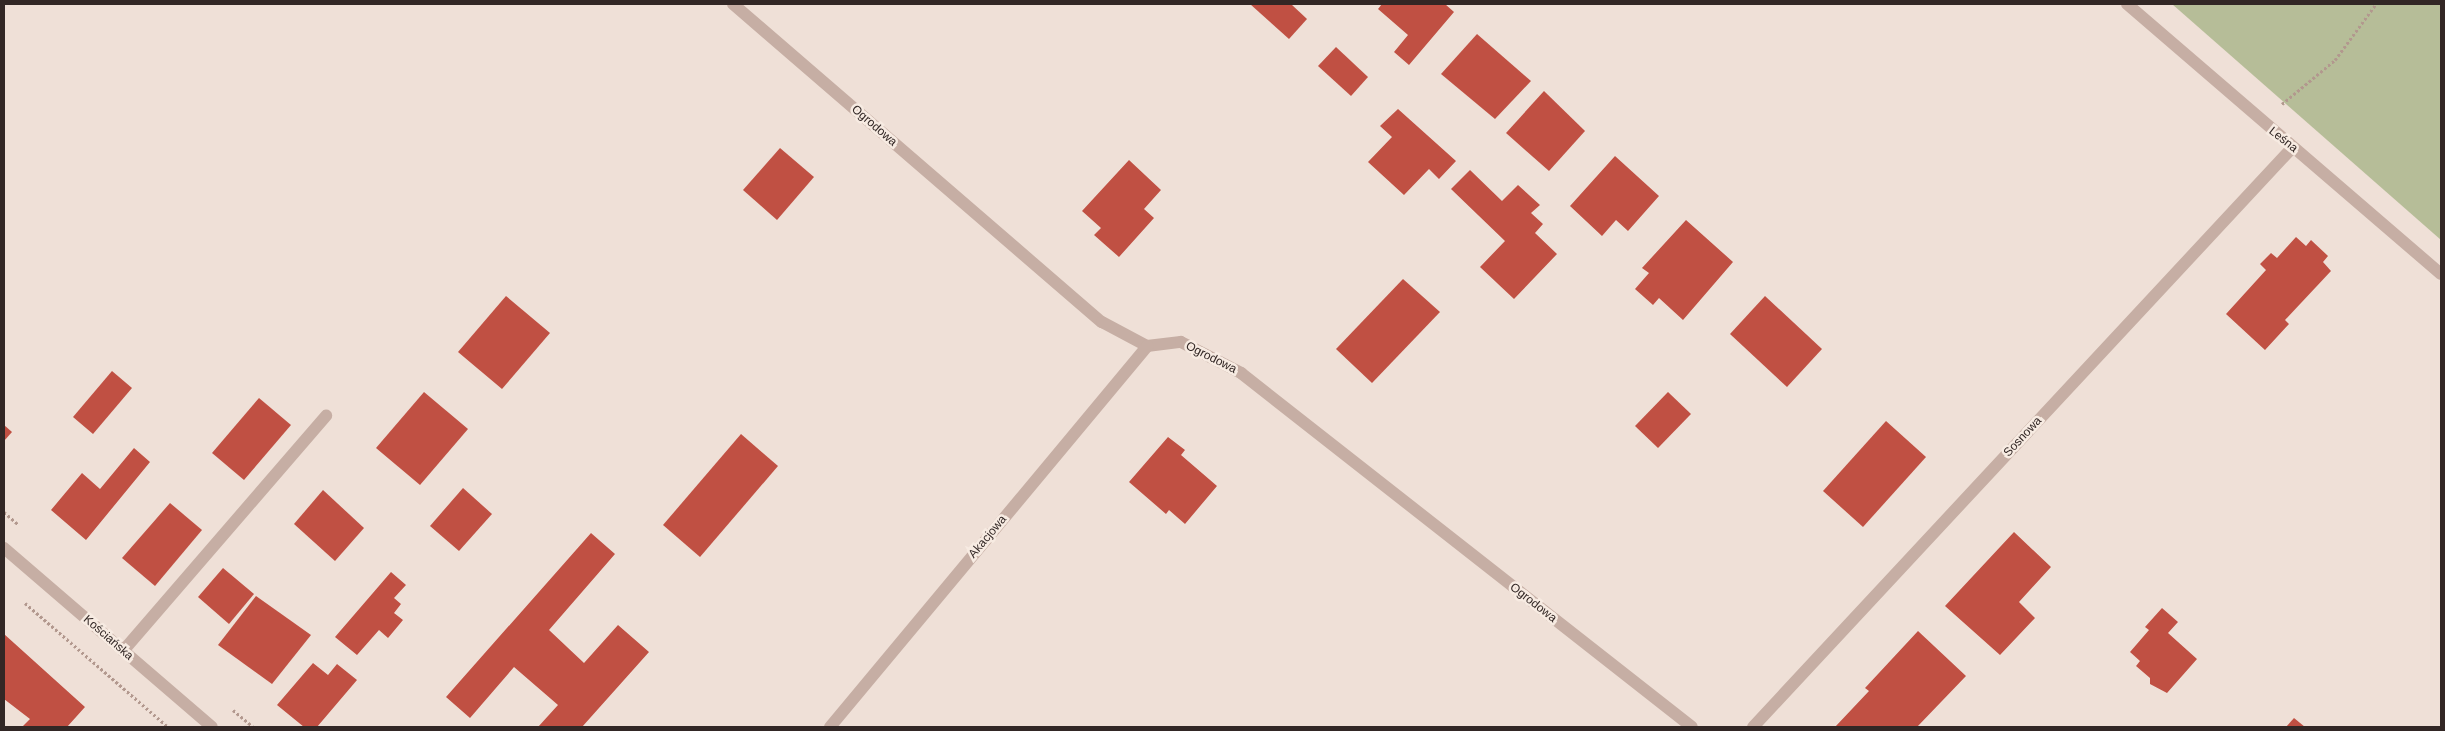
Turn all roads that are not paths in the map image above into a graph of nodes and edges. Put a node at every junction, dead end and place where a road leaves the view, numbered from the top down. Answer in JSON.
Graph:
{"nodes":[{"id":1,"x":733,"y":4,"type":"edge"},
{"id":2,"x":2127,"y":4,"type":"edge"},
{"id":3,"x":2293,"y":147,"type":"junction"},
{"id":4,"x":2441,"y":274,"type":"edge"},
{"id":5,"x":1147,"y":346,"type":"junction"},
{"id":6,"x":326,"y":416,"type":"dead end"},
{"id":7,"x":4,"y":548,"type":"edge"},
{"id":8,"x":123,"y":651,"type":"junction"},
{"id":9,"x":212,"y":727,"type":"edge"},
{"id":10,"x":830,"y":727,"type":"edge"},
{"id":11,"x":1692,"y":727,"type":"edge"},
{"id":12,"x":1753,"y":727,"type":"edge"}],
"edges":[{"from":1,"to":5,"type":"street","name":"Ogrodowa"},
{"from":2,"to":3,"type":"street","name":"Leśna"},
{"from":3,"to":4,"type":"street","name":"Leśna"},
{"from":3,"to":12,"type":"street","name":"Sosnowa"},
{"from":5,"to":10,"type":"street","name":"Akacjowa"},
{"from":5,"to":11,"type":"street","name":"Ogrodowa"},
{"from":6,"to":8,"type":"street"},
{"from":7,"to":8,"type":"street","name":"Kościańska"},
{"from":8,"to":9,"type":"street","name":"Kościańska"}]}
